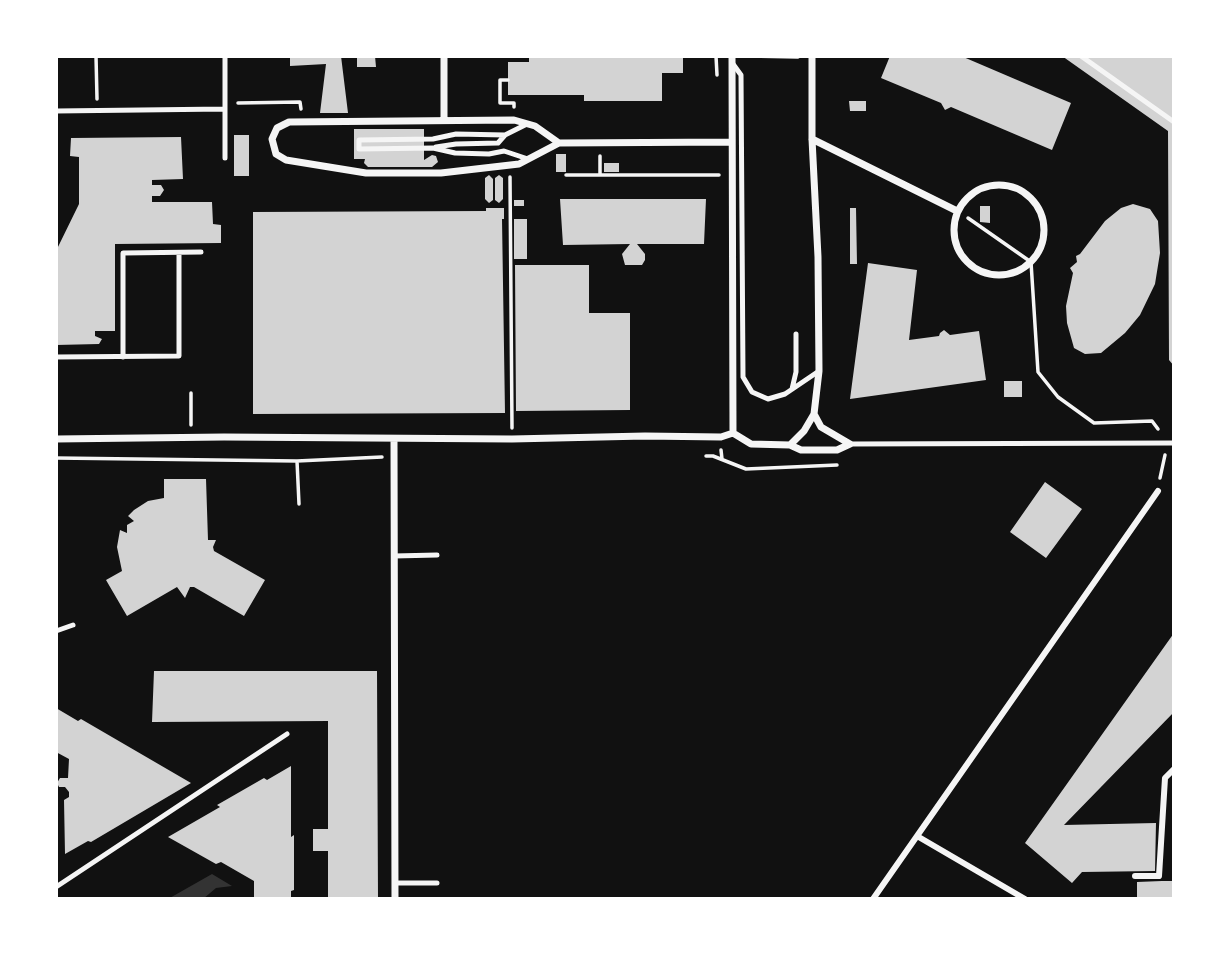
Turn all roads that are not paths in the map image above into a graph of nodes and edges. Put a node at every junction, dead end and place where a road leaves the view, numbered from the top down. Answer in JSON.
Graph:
{"nodes":[{"id":1,"x":225,"y":56,"type":"edge"},
{"id":2,"x":444,"y":56,"type":"edge"},
{"id":3,"x":812,"y":56,"type":"edge"},
{"id":4,"x":1081,"y":56,"type":"edge"},
{"id":5,"x":732,"y":59,"type":"edge"},
{"id":6,"x":225,"y":106,"type":"junction"},
{"id":7,"x":56,"y":111,"type":"edge"},
{"id":8,"x":444,"y":120,"type":"junction"},
{"id":9,"x":1174,"y":122,"type":"edge"},
{"id":10,"x":527,"y":124,"type":"junction"},
{"id":11,"x":505,"y":135,"type":"junction"},
{"id":12,"x":433,"y":139,"type":"junction"},
{"id":13,"x":812,"y":139,"type":"junction"},
{"id":14,"x":732,"y":142,"type":"junction"},
{"id":15,"x":498,"y":143,"type":"junction"},
{"id":16,"x":559,"y":143,"type":"junction"},
{"id":17,"x":456,"y":144,"type":"junction"},
{"id":18,"x":433,"y":148,"type":"junction"},
{"id":19,"x":504,"y":151,"type":"junction"},
{"id":20,"x":225,"y":158,"type":"dead end"},
{"id":21,"x":528,"y":159,"type":"junction"},
{"id":22,"x":957,"y":211,"type":"junction"},
{"id":23,"x":179,"y":253,"type":"junction"},
{"id":24,"x":201,"y":253,"type":"dead end"},
{"id":25,"x":796,"y":334,"type":"dead end"},
{"id":26,"x":56,"y":357,"type":"edge"},
{"id":27,"x":123,"y":357,"type":"junction"},
{"id":28,"x":819,"y":371,"type":"junction"},
{"id":29,"x":792,"y":389,"type":"junction"},
{"id":30,"x":814,"y":414,"type":"junction"},
{"id":31,"x":733,"y":433,"type":"junction"},
{"id":32,"x":56,"y":439,"type":"edge"},
{"id":33,"x":394,"y":440,"type":"junction"},
{"id":34,"x":1171,"y":443,"type":"edge"},
{"id":35,"x":849,"y":444,"type":"junction"},
{"id":36,"x":790,"y":445,"type":"junction"},
{"id":37,"x":1158,"y":491,"type":"road end"},
{"id":38,"x":438,"y":555,"type":"dead end"},
{"id":39,"x":394,"y":556,"type":"junction"},
{"id":40,"x":73,"y":625,"type":"dead end"},
{"id":41,"x":56,"y":631,"type":"edge"},
{"id":42,"x":287,"y":734,"type":"dead end"},
{"id":43,"x":1174,"y":769,"type":"edge"},
{"id":44,"x":917,"y":836,"type":"junction"},
{"id":45,"x":1135,"y":876,"type":"dead end"},
{"id":46,"x":396,"y":883,"type":"junction"},
{"id":47,"x":438,"y":883,"type":"dead end"},
{"id":48,"x":56,"y":887,"type":"edge"},
{"id":49,"x":396,"y":899,"type":"edge"},
{"id":50,"x":873,"y":899,"type":"edge"},
{"id":51,"x":1025,"y":899,"type":"edge"}],
"edges":[{"from":1,"to":6,"type":"lane"},
{"from":2,"to":8,"type":"street"},
{"from":3,"to":13,"type":"street"},
{"from":4,"to":9,"type":"lane"},
{"from":5,"to":14,"type":"street"},
{"from":5,"to":29,"type":"lane"},
{"from":6,"to":7,"type":"lane"},
{"from":6,"to":20,"type":"lane"},
{"from":8,"to":10,"type":"street"},
{"from":8,"to":21,"type":"street"},
{"from":10,"to":11,"type":"lane"},
{"from":10,"to":16,"type":"street"},
{"from":11,"to":12,"type":"lane"},
{"from":11,"to":15,"type":"lane"},
{"from":12,"to":17,"type":"lane"},
{"from":12,"to":18,"type":"lane"},
{"from":13,"to":22,"type":"street"},
{"from":13,"to":28,"type":"street"},
{"from":14,"to":16,"type":"street"},
{"from":14,"to":31,"type":"street"},
{"from":15,"to":17,"type":"lane"},
{"from":15,"to":19,"type":"lane"},
{"from":16,"to":21,"type":"street"},
{"from":17,"to":18,"type":"lane"},
{"from":18,"to":19,"type":"lane"},
{"from":19,"to":21,"type":"lane"},
{"from":22,"to":22,"type":"street"},
{"from":23,"to":24,"type":"lane"},
{"from":23,"to":27,"type":"lane"},
{"from":23,"to":27,"type":"lane"},
{"from":25,"to":29,"type":"lane"},
{"from":26,"to":27,"type":"lane"},
{"from":28,"to":29,"type":"lane"},
{"from":28,"to":30,"type":"street"},
{"from":30,"to":35,"type":"street"},
{"from":30,"to":36,"type":"street"},
{"from":31,"to":33,"type":"street"},
{"from":31,"to":36,"type":"street"},
{"from":32,"to":33,"type":"street"},
{"from":33,"to":39,"type":"street"},
{"from":34,"to":35,"type":"lane"},
{"from":35,"to":36,"type":"street"},
{"from":37,"to":44,"type":"street"},
{"from":38,"to":39,"type":"lane"},
{"from":39,"to":46,"type":"street"},
{"from":40,"to":41,"type":"lane"},
{"from":42,"to":48,"type":"lane"},
{"from":43,"to":45,"type":"street"},
{"from":44,"to":50,"type":"street"},
{"from":44,"to":51,"type":"street"},
{"from":46,"to":47,"type":"lane"},
{"from":46,"to":49,"type":"street"}]}
